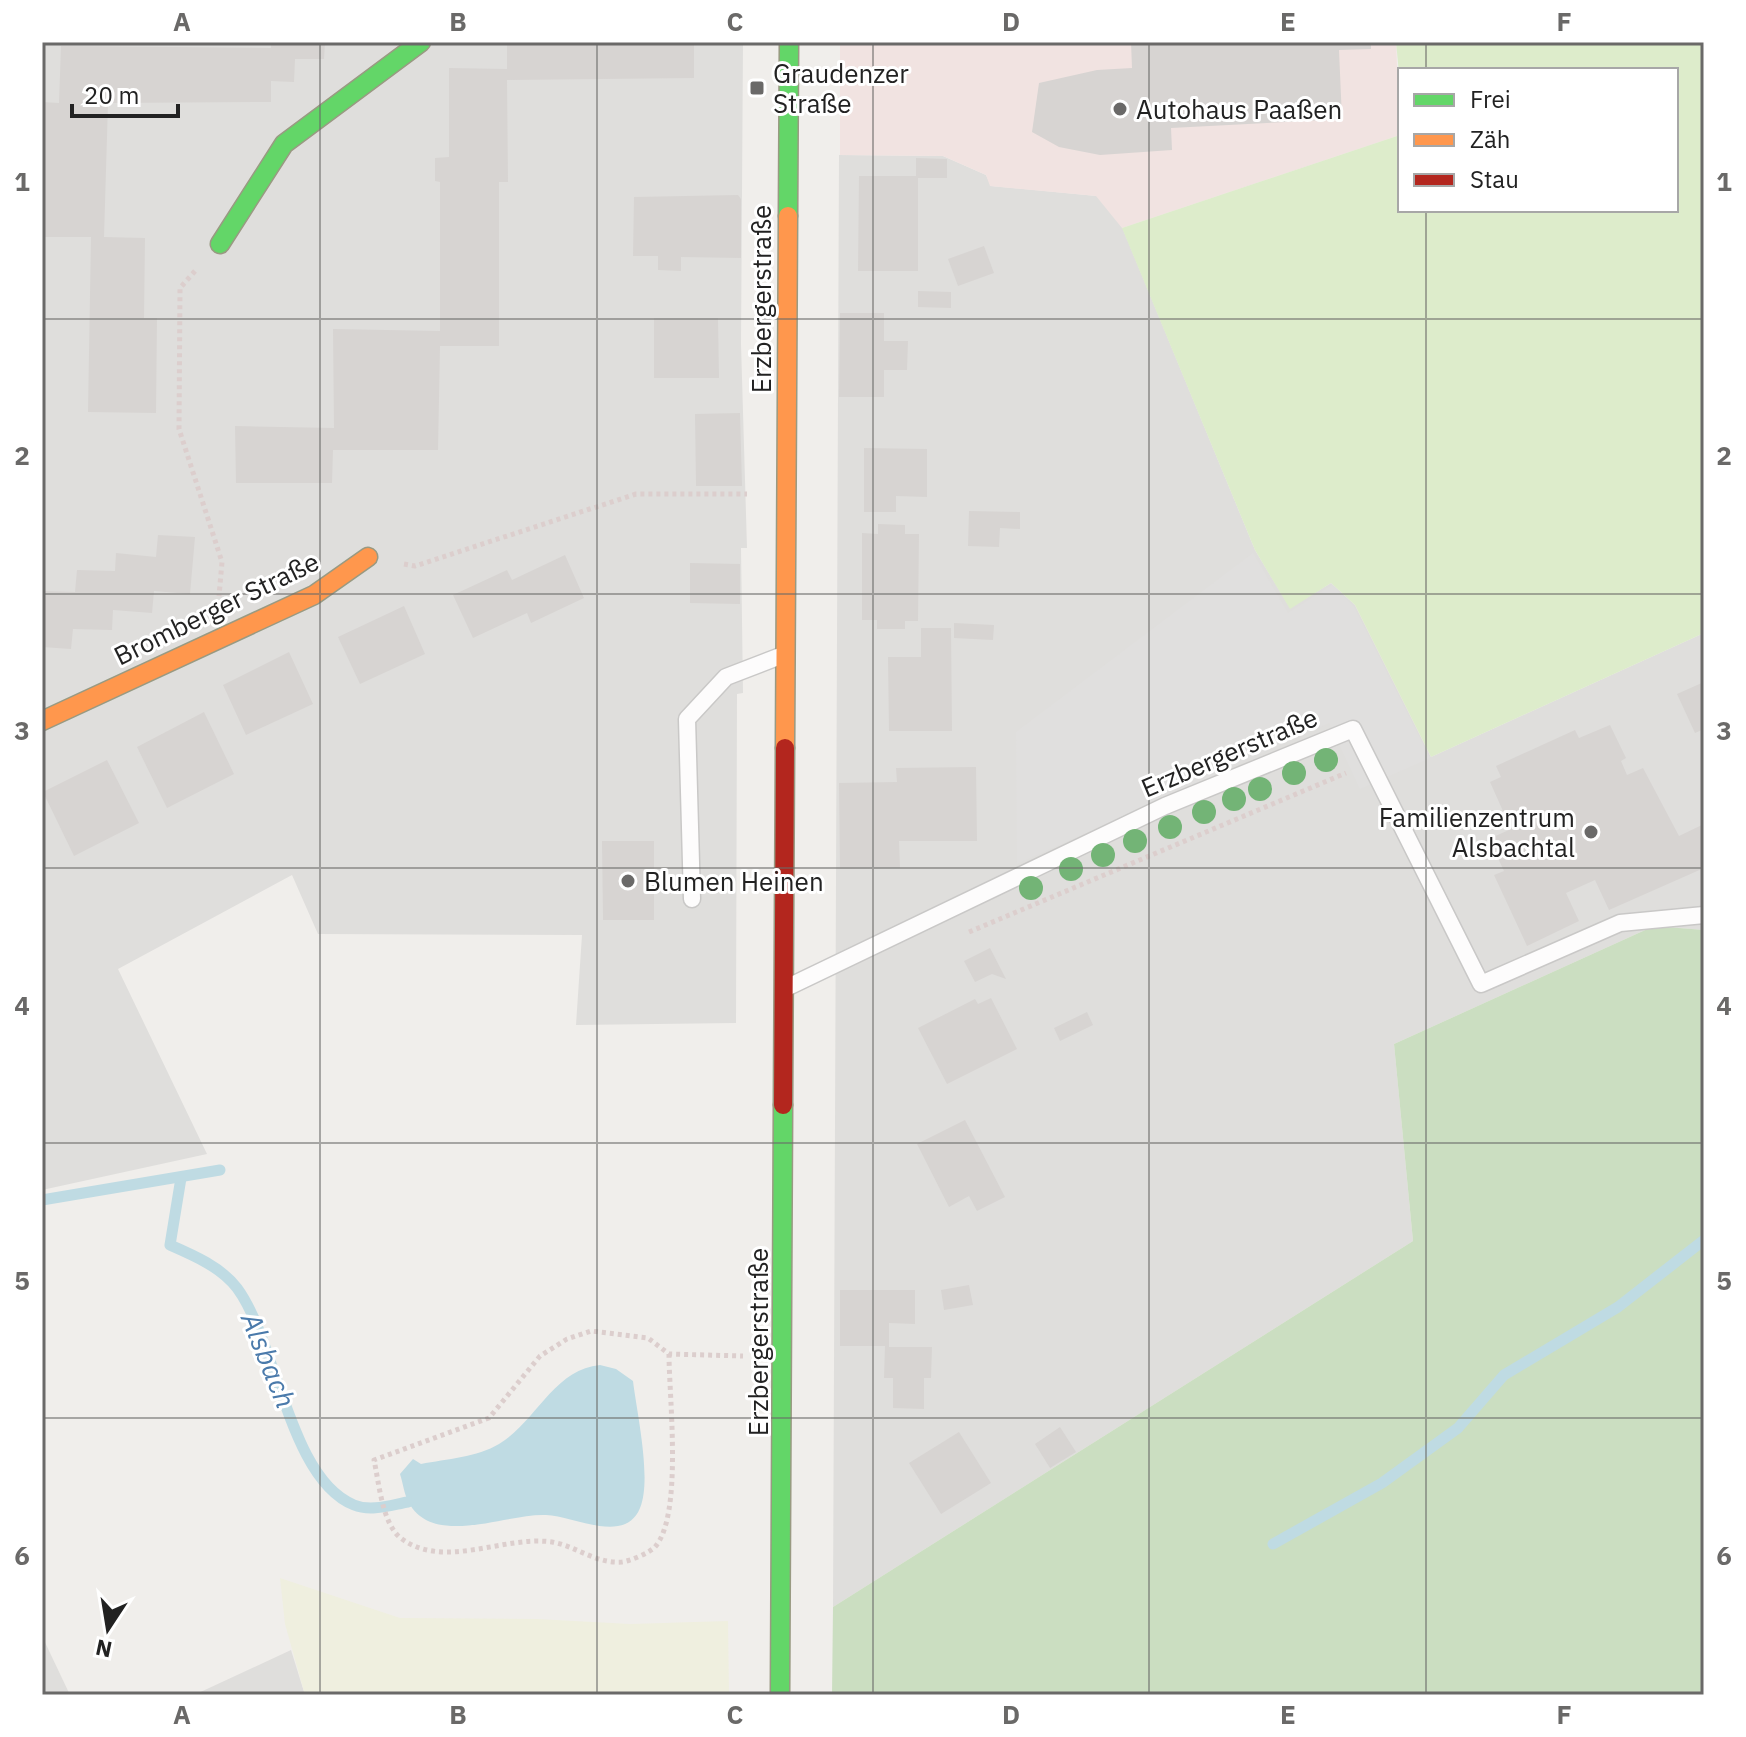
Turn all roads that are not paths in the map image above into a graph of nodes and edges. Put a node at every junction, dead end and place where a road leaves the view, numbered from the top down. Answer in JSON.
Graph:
{"nodes":[{"id":1,"x":421,"y":42,"type":"edge"},
{"id":2,"x":789,"y":42,"type":"edge"},
{"id":3,"x":220,"y":244,"type":"road end"},
{"id":4,"x":368,"y":557,"type":"road end"},
{"id":5,"x":784,"y":655,"type":"junction"},
{"id":6,"x":42,"y":721,"type":"edge"},
{"id":7,"x":692,"y":899,"type":"dead end"},
{"id":8,"x":1704,"y":915,"type":"edge"},
{"id":9,"x":785,"y":989,"type":"junction"},
{"id":10,"x":780,"y":1695,"type":"edge"}],
"edges":[{"from":1,"to":3,"type":"street"},
{"from":2,"to":5,"type":"street","name":"Erzbergerstraße"},
{"from":4,"to":6,"type":"street","name":"Bromberger Straße"},
{"from":5,"to":7,"type":"lane"},
{"from":5,"to":9,"type":"street","name":"Erzbergerstraße"},
{"from":8,"to":9,"type":"lane","name":"Erzbergerstraße"},
{"from":9,"to":10,"type":"street","name":"Erzbergerstraße"}]}
